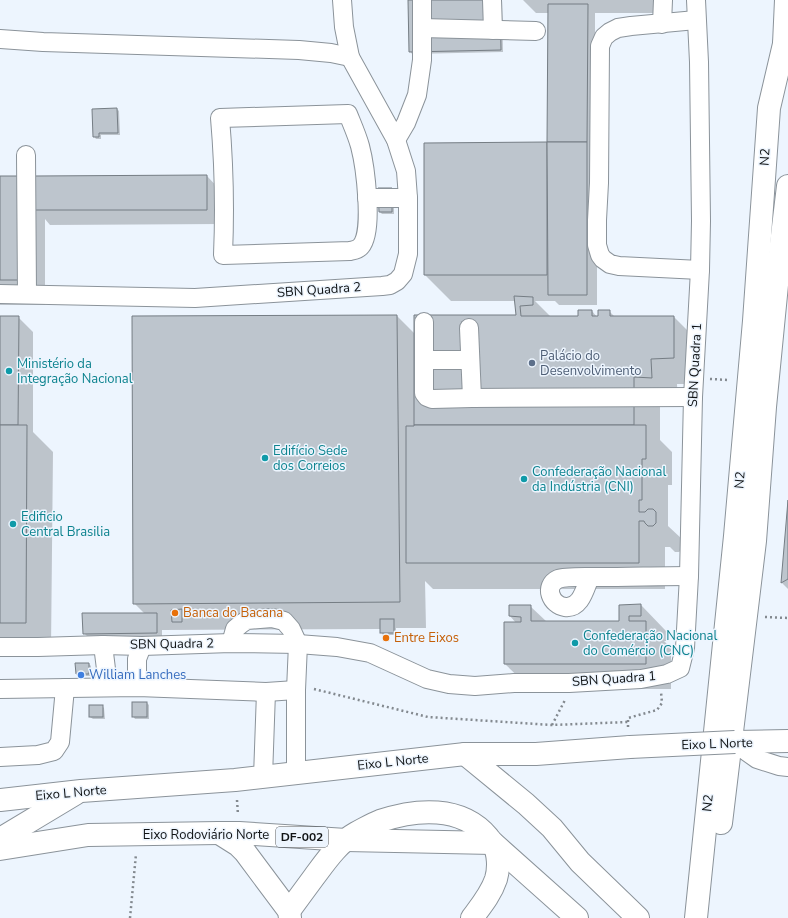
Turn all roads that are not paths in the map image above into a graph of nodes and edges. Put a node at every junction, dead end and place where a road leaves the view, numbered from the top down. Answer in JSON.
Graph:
{"nodes":[{"id":1,"x":342,"y":0,"type":"edge"},
{"id":2,"x":422,"y":0,"type":"edge"},
{"id":3,"x":492,"y":0,"type":"edge"},
{"id":4,"x":663,"y":0,"type":"edge"},
{"id":5,"x":696,"y":0,"type":"edge"},
{"id":6,"x":786,"y":0,"type":"edge"},
{"id":7,"x":696,"y":20,"type":"junction"},
{"id":8,"x":662,"y":24,"type":"junction"},
{"id":9,"x":422,"y":28,"type":"junction"},
{"id":10,"x":493,"y":30,"type":"junction"},
{"id":11,"x":536,"y":31,"type":"dead end"},
{"id":12,"x":0,"y":39,"type":"edge"},
{"id":13,"x":784,"y":44,"type":"junction"},
{"id":14,"x":350,"y":57,"type":"junction"},
{"id":15,"x":788,"y":78,"type":"edge"},
{"id":16,"x":396,"y":140,"type":"junction"},
{"id":17,"x":26,"y":155,"type":"dead end"},
{"id":18,"x":788,"y":186,"type":"edge"},
{"id":19,"x":367,"y":198,"type":"junction"},
{"id":20,"x":408,"y":198,"type":"junction"},
{"id":21,"x":781,"y":244,"type":"junction"},
{"id":22,"x":700,"y":270,"type":"junction"},
{"id":23,"x":0,"y":294,"type":"edge"},
{"id":24,"x":27,"y":294,"type":"junction"},
{"id":25,"x":754,"y":321,"type":"junction"},
{"id":26,"x":424,"y":322,"type":"dead end"},
{"id":27,"x":469,"y":328,"type":"dead end"},
{"id":28,"x":424,"y":360,"type":"junction"},
{"id":29,"x":470,"y":360,"type":"junction"},
{"id":30,"x":692,"y":397,"type":"junction"},
{"id":31,"x":472,"y":398,"type":"junction"},
{"id":32,"x":747,"y":399,"type":"junction"},
{"id":33,"x":755,"y":541,"type":"junction"},
{"id":34,"x":689,"y":576,"type":"junction"},
{"id":35,"x":590,"y":577,"type":"dead end"},
{"id":36,"x":231,"y":643,"type":"junction"},
{"id":37,"x":298,"y":644,"type":"junction"},
{"id":38,"x":103,"y":645,"type":"junction"},
{"id":39,"x":142,"y":646,"type":"junction"},
{"id":40,"x":0,"y":648,"type":"edge"},
{"id":41,"x":103,"y":687,"type":"junction"},
{"id":42,"x":138,"y":687,"type":"junction"},
{"id":43,"x":296,"y":687,"type":"junction"},
{"id":44,"x":65,"y":688,"type":"junction"},
{"id":45,"x":0,"y":689,"type":"edge"},
{"id":46,"x":266,"y":692,"type":"junction"},
{"id":47,"x":788,"y":741,"type":"edge"},
{"id":48,"x":734,"y":742,"type":"junction"},
{"id":49,"x":465,"y":754,"type":"junction"},
{"id":50,"x":0,"y":756,"type":"edge"},
{"id":51,"x":784,"y":766,"type":"edge"},
{"id":52,"x":296,"y":773,"type":"junction"},
{"id":53,"x":263,"y":776,"type":"junction"},
{"id":54,"x":81,"y":791,"type":"junction"},
{"id":55,"x":0,"y":800,"type":"edge"},
{"id":56,"x":219,"y":833,"type":"junction"},
{"id":57,"x":0,"y":839,"type":"edge"},
{"id":58,"x":346,"y":840,"type":"junction"},
{"id":59,"x":493,"y":843,"type":"junction"},
{"id":60,"x":0,"y":849,"type":"edge"},
{"id":61,"x":289,"y":914,"type":"edge"},
{"id":62,"x":472,"y":918,"type":"edge"},
{"id":63,"x":577,"y":918,"type":"edge"},
{"id":64,"x":638,"y":918,"type":"edge"},
{"id":65,"x":696,"y":918,"type":"edge"},
{"id":66,"x":711,"y":918,"type":"edge"}],
"edges":[{"from":1,"to":14,"type":"street","name":"SBN Quadra 2"},
{"from":2,"to":9,"type":"street"},
{"from":3,"to":10,"type":"street"},
{"from":4,"to":8,"type":"street"},
{"from":5,"to":7,"type":"street","name":"SBN Quadra 1"},
{"from":6,"to":13,"type":"main road","name":"N2"},
{"from":7,"to":8,"type":"street"},
{"from":7,"to":22,"type":"street","name":"SBN Quadra 1"},
{"from":8,"to":22,"type":"street"},
{"from":9,"to":10,"type":"street"},
{"from":9,"to":16,"type":"street"},
{"from":10,"to":11,"type":"street"},
{"from":12,"to":14,"type":"street"},
{"from":13,"to":15,"type":"main road","name":"N2"},
{"from":13,"to":25,"type":"main road","name":"N2"},
{"from":14,"to":16,"type":"street","name":"SBN Quadra 2"},
{"from":16,"to":20,"type":"street","name":"SBN Quadra 2"},
{"from":17,"to":24,"type":"street"},
{"from":18,"to":21,"type":"main road","name":"N2"},
{"from":19,"to":19,"type":"street"},
{"from":19,"to":20,"type":"street"},
{"from":20,"to":24,"type":"street","name":"SBN Quadra 2"},
{"from":21,"to":25,"type":"main road"},
{"from":21,"to":33,"type":"main road","name":"N2"},
{"from":22,"to":30,"type":"street","name":"SBN Quadra 1"},
{"from":23,"to":24,"type":"street","name":"SBN Quadra 2"},
{"from":25,"to":32,"type":"main road","name":"N2"},
{"from":26,"to":28,"type":"street"},
{"from":27,"to":29,"type":"street"},
{"from":28,"to":29,"type":"street"},
{"from":28,"to":31,"type":"street"},
{"from":29,"to":31,"type":"street"},
{"from":30,"to":31,"type":"street"},
{"from":30,"to":34,"type":"street","name":"SBN Quadra 1"},
{"from":32,"to":33,"type":"main road"},
{"from":32,"to":65,"type":"main road","name":"N2"},
{"from":33,"to":66,"type":"main road","name":"N2"},
{"from":34,"to":35,"type":"street"},
{"from":34,"to":37,"type":"street","name":"SBN Quadra 1"},
{"from":36,"to":37,"type":"street","name":"SBN Quadra 2"},
{"from":36,"to":37,"type":"street"},
{"from":36,"to":39,"type":"street","name":"SBN Quadra 2"},
{"from":37,"to":43,"type":"street"},
{"from":38,"to":39,"type":"street","name":"SBN Quadra 2"},
{"from":38,"to":40,"type":"street","name":"SBN Quadra 2"},
{"from":38,"to":41,"type":"street"},
{"from":39,"to":42,"type":"street"},
{"from":41,"to":42,"type":"street"},
{"from":41,"to":44,"type":"street"},
{"from":42,"to":46,"type":"street"},
{"from":43,"to":46,"type":"street"},
{"from":43,"to":52,"type":"street"},
{"from":44,"to":45,"type":"street"},
{"from":44,"to":50,"type":"street"},
{"from":46,"to":53,"type":"street"},
{"from":47,"to":48,"type":"main road","name":"Eixo L Norte"},
{"from":48,"to":49,"type":"main road","name":"Eixo L Norte","bridge":true},
{"from":48,"to":51,"type":"street"},
{"from":49,"to":52,"type":"main road","name":"Eixo L Norte"},
{"from":49,"to":64,"type":"main road"},
{"from":52,"to":53,"type":"main road","name":"Eixo L Norte"},
{"from":53,"to":54,"type":"main road","name":"Eixo L Norte"},
{"from":54,"to":55,"type":"main road","name":"Eixo L Norte"},
{"from":54,"to":57,"type":"main road"},
{"from":56,"to":58,"type":"main road","name":"Eixo Rodoviário Norte","number":"DF-002"},
{"from":56,"to":60,"type":"main road","name":"Eixo Rodoviário Norte","number":"DF-002"},
{"from":56,"to":61,"type":"main road"},
{"from":58,"to":59,"type":"main road","name":"Eixo Rodoviário Norte","number":"DF-002"},
{"from":58,"to":59,"type":"main road"},
{"from":58,"to":61,"type":"main road"},
{"from":59,"to":62,"type":"main road"},
{"from":59,"to":63,"type":"main road"}]}
